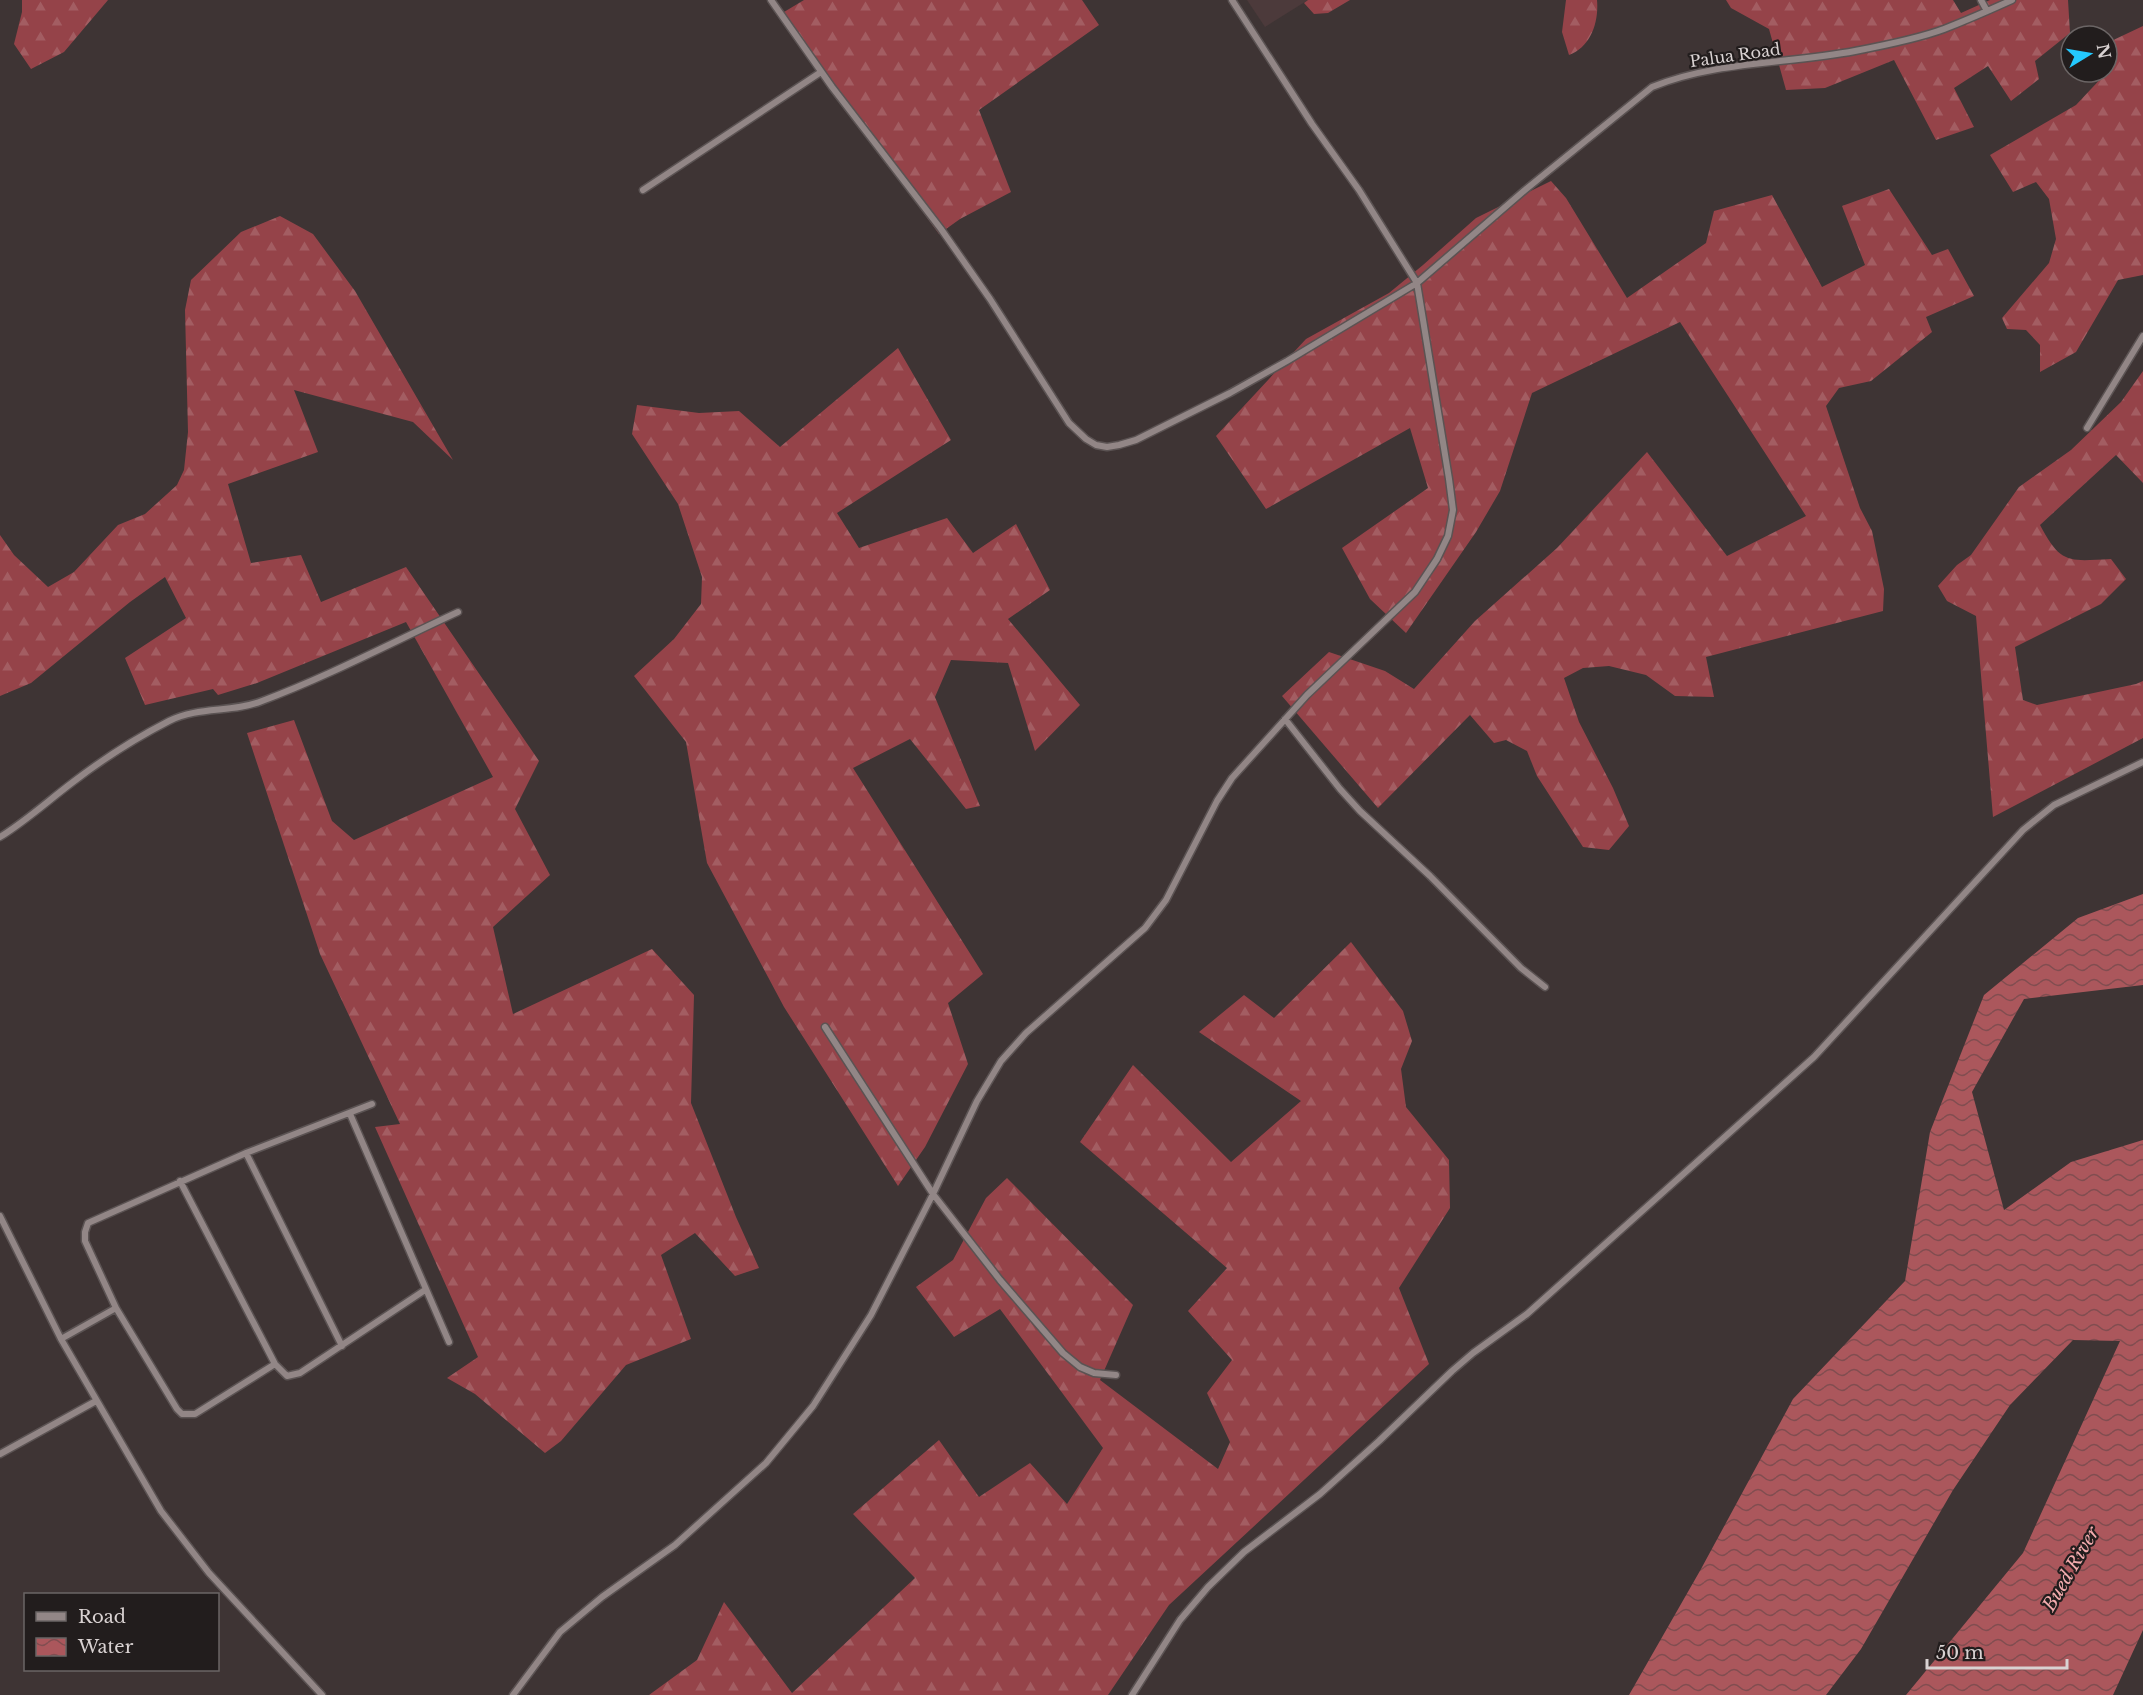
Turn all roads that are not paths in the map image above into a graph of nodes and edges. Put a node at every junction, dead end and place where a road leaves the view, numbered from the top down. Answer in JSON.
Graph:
{"nodes":[{"id":1,"x":771,"y":0,"type":"edge"},
{"id":2,"x":1232,"y":0,"type":"edge"},
{"id":3,"x":1981,"y":0,"type":"edge"},
{"id":4,"x":2012,"y":0,"type":"edge"},
{"id":5,"x":1987,"y":11,"type":"junction"},
{"id":6,"x":822,"y":72,"type":"junction"},
{"id":7,"x":643,"y":190,"type":"dead end"},
{"id":8,"x":1417,"y":283,"type":"junction"},
{"id":9,"x":2143,"y":336,"type":"edge"},
{"id":10,"x":2087,"y":428,"type":"dead end"},
{"id":11,"x":458,"y":612,"type":"dead end"},
{"id":12,"x":1286,"y":719,"type":"junction"},
{"id":13,"x":2143,"y":762,"type":"edge"},
{"id":14,"x":0,"y":837,"type":"edge"},
{"id":15,"x":1545,"y":987,"type":"dead end"},
{"id":16,"x":825,"y":1027,"type":"dead end"},
{"id":17,"x":372,"y":1104,"type":"dead end"},
{"id":18,"x":350,"y":1114,"type":"junction"},
{"id":19,"x":246,"y":1153,"type":"junction"},
{"id":20,"x":180,"y":1181,"type":"junction"},
{"id":21,"x":933,"y":1194,"type":"junction"},
{"id":22,"x":0,"y":1216,"type":"edge"},
{"id":23,"x":425,"y":1290,"type":"junction"},
{"id":24,"x":117,"y":1308,"type":"junction"},
{"id":25,"x":61,"y":1339,"type":"junction"},
{"id":26,"x":449,"y":1342,"type":"dead end"},
{"id":27,"x":342,"y":1347,"type":"junction"},
{"id":28,"x":275,"y":1364,"type":"junction"},
{"id":29,"x":1116,"y":1375,"type":"dead end"},
{"id":30,"x":96,"y":1401,"type":"junction"},
{"id":31,"x":0,"y":1454,"type":"edge"},
{"id":32,"x":322,"y":1695,"type":"edge"},
{"id":33,"x":513,"y":1695,"type":"edge"},
{"id":34,"x":1132,"y":1695,"type":"edge"}],
"edges":[{"from":1,"to":6,"type":"street","name":"Palua Road"},
{"from":2,"to":8,"type":"street"},
{"from":3,"to":5,"type":"street"},
{"from":4,"to":5,"type":"street","name":"Palua Road"},
{"from":5,"to":8,"type":"street","name":"Palua Road"},
{"from":6,"to":7,"type":"street"},
{"from":6,"to":8,"type":"street","name":"Palua Road"},
{"from":8,"to":12,"type":"street"},
{"from":9,"to":10,"type":"street"},
{"from":11,"to":14,"type":"street"},
{"from":12,"to":15,"type":"street"},
{"from":12,"to":21,"type":"street"},
{"from":13,"to":34,"type":"street"},
{"from":16,"to":21,"type":"street"},
{"from":17,"to":18,"type":"street"},
{"from":18,"to":19,"type":"street"},
{"from":18,"to":23,"type":"street"},
{"from":19,"to":20,"type":"street"},
{"from":19,"to":27,"type":"street"},
{"from":20,"to":24,"type":"street"},
{"from":20,"to":28,"type":"street"},
{"from":21,"to":29,"type":"street"},
{"from":21,"to":33,"type":"street"},
{"from":22,"to":25,"type":"street"},
{"from":23,"to":26,"type":"street"},
{"from":23,"to":27,"type":"street"},
{"from":24,"to":25,"type":"street"},
{"from":24,"to":28,"type":"street"},
{"from":25,"to":30,"type":"street"},
{"from":27,"to":28,"type":"street"},
{"from":30,"to":31,"type":"street"},
{"from":30,"to":32,"type":"street"}]}
